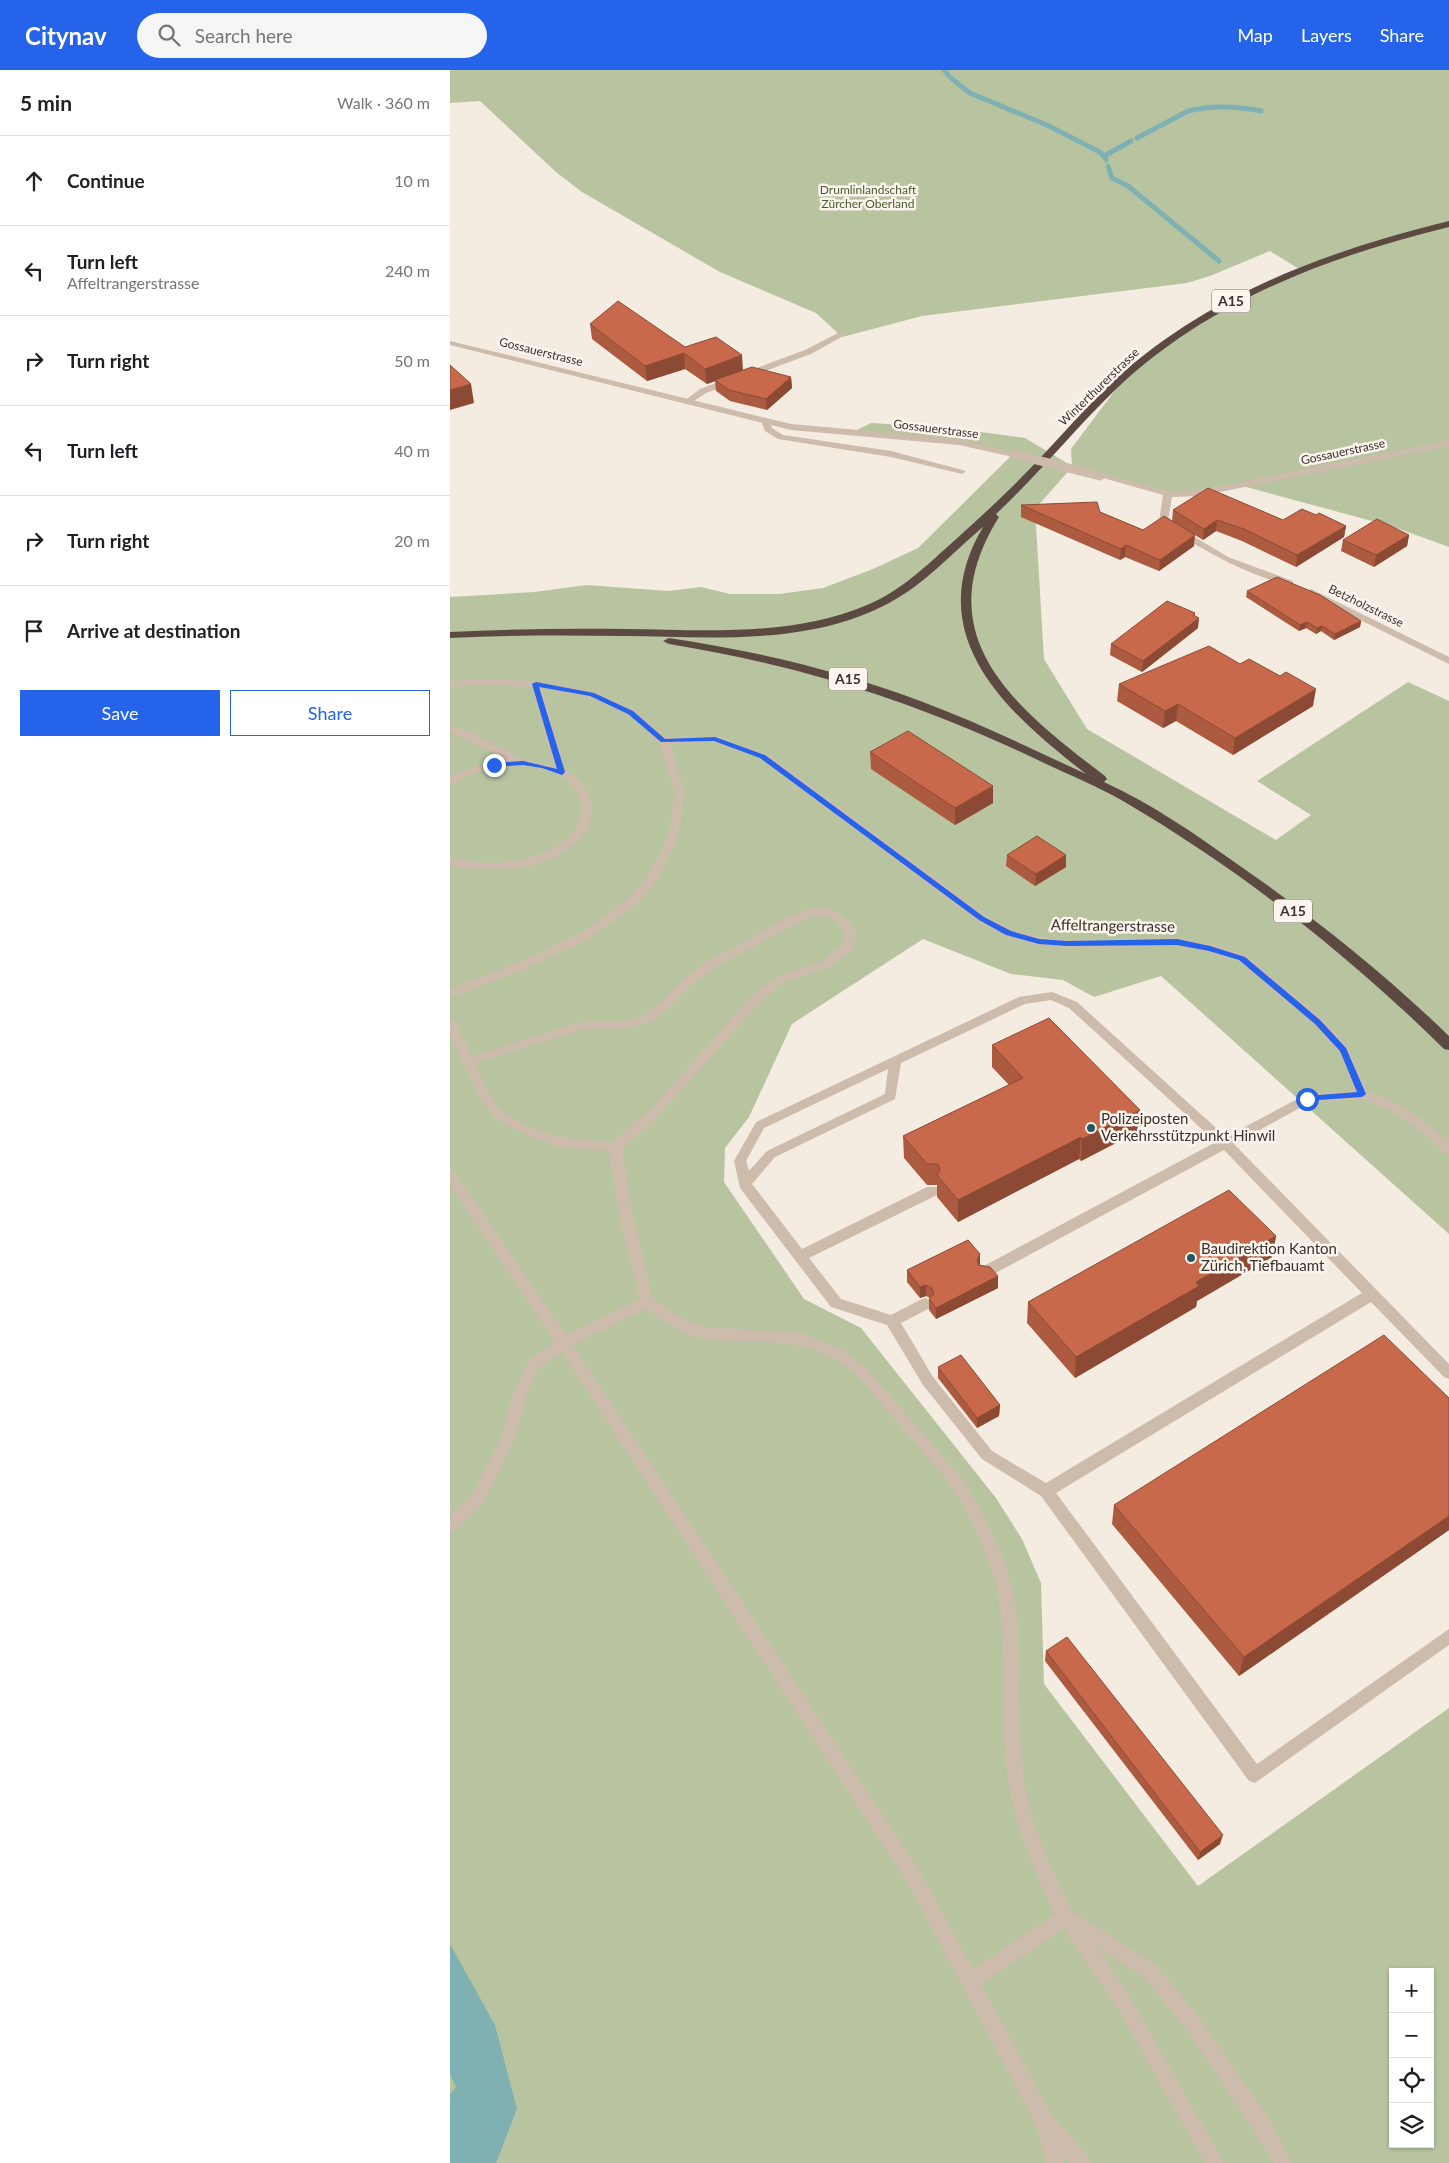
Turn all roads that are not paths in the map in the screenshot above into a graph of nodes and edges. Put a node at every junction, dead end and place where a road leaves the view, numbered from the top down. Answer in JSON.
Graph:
{"nodes":[{"id":1,"x":1449,"y":224,"type":"edge"},
{"id":2,"x":843,"y":334,"type":"dead end"},
{"id":3,"x":450,"y":343,"type":"edge"},
{"id":4,"x":688,"y":401,"type":"junction"},
{"id":5,"x":765,"y":421,"type":"junction"},
{"id":6,"x":1449,"y":443,"type":"edge"},
{"id":7,"x":962,"y":471,"type":"dead end"},
{"id":8,"x":1168,"y":494,"type":"junction"},
{"id":9,"x":1004,"y":501,"type":"junction"},
{"id":10,"x":553,"y":632,"type":"junction"},
{"id":11,"x":450,"y":635,"type":"edge"},
{"id":12,"x":1449,"y":661,"type":"edge"},
{"id":13,"x":450,"y":684,"type":"edge"},
{"id":14,"x":536,"y":684,"type":"junction"},
{"id":15,"x":450,"y":728,"type":"edge"},
{"id":16,"x":664,"y":741,"type":"junction"},
{"id":17,"x":523,"y":763,"type":"junction"},
{"id":18,"x":562,"y":772,"type":"junction"},
{"id":19,"x":450,"y":781,"type":"edge"},
{"id":20,"x":1123,"y":796,"type":"junction"},
{"id":21,"x":450,"y":861,"type":"edge"},
{"id":22,"x":450,"y":994,"type":"edge"},
{"id":23,"x":450,"y":1023,"type":"edge"},
{"id":24,"x":1449,"y":1045,"type":"edge"},
{"id":25,"x":895,"y":1060,"type":"junction"},
{"id":26,"x":469,"y":1061,"type":"junction"},
{"id":27,"x":1362,"y":1094,"type":"junction"},
{"id":28,"x":1225,"y":1143,"type":"junction"},
{"id":29,"x":615,"y":1147,"type":"junction"},
{"id":30,"x":1449,"y":1150,"type":"edge"},
{"id":31,"x":450,"y":1176,"type":"edge"},
{"id":32,"x":746,"y":1184,"type":"junction"},
{"id":33,"x":932,"y":1190,"type":"edge"},
{"id":34,"x":800,"y":1257,"type":"junction"},
{"id":35,"x":985,"y":1272,"type":"edge"},
{"id":36,"x":1372,"y":1294,"type":"junction"},
{"id":37,"x":647,"y":1302,"type":"junction"},
{"id":38,"x":924,"y":1304,"type":"dead end"},
{"id":39,"x":892,"y":1321,"type":"junction"},
{"id":40,"x":564,"y":1343,"type":"junction"},
{"id":41,"x":1449,"y":1373,"type":"edge"},
{"id":42,"x":1046,"y":1491,"type":"junction"},
{"id":43,"x":450,"y":1526,"type":"edge"},
{"id":44,"x":1449,"y":1636,"type":"edge"},
{"id":45,"x":1066,"y":1917,"type":"junction"},
{"id":46,"x":970,"y":1981,"type":"junction"},
{"id":47,"x":1044,"y":2120,"type":"junction"},
{"id":48,"x":1055,"y":2163,"type":"edge"},
{"id":49,"x":1081,"y":2163,"type":"edge"},
{"id":50,"x":1215,"y":2163,"type":"edge"},
{"id":51,"x":1283,"y":2163,"type":"edge"}],
"edges":[{"from":1,"to":9,"type":"highway","name":"Winterthurerstrasse","number":"A15"},
{"from":2,"to":4,"type":"street"},
{"from":3,"to":4,"type":"street","name":"Gossauerstrasse"},
{"from":4,"to":5,"type":"street","name":"Gossauerstrasse"},
{"from":5,"to":7,"type":"street"},
{"from":5,"to":8,"type":"street","name":"Gossauerstrasse","bridge":true},
{"from":6,"to":8,"type":"street","name":"Gossauerstrasse"},
{"from":8,"to":12,"type":"street","name":"Betzholzstrasse"},
{"from":9,"to":10,"type":"highway","number":"A15"},
{"from":9,"to":20,"type":"highway","number":"A15"},
{"from":10,"to":11,"type":"highway","number":"A15"},
{"from":10,"to":20,"type":"highway","number":"A15"},
{"from":13,"to":14,"type":"street"},
{"from":14,"to":16,"type":"street"},
{"from":14,"to":18,"type":"street"},
{"from":15,"to":17,"type":"street"},
{"from":16,"to":22,"type":"street"},
{"from":16,"to":27,"type":"street","name":"Affeltrangerstrasse"},
{"from":17,"to":18,"type":"street"},
{"from":17,"to":19,"type":"street"},
{"from":18,"to":21,"type":"street"},
{"from":20,"to":24,"type":"highway","number":"A15"},
{"from":23,"to":26,"type":"street"},
{"from":25,"to":28,"type":"street"},
{"from":25,"to":32,"type":"street"},
{"from":25,"to":32,"type":"street"},
{"from":26,"to":29,"type":"street"},
{"from":26,"to":29,"type":"street"},
{"from":27,"to":28,"type":"street"},
{"from":27,"to":30,"type":"street"},
{"from":28,"to":35,"type":"street"},
{"from":28,"to":36,"type":"street"},
{"from":29,"to":37,"type":"street"},
{"from":31,"to":40,"type":"street"},
{"from":32,"to":34,"type":"street"},
{"from":33,"to":34,"type":"street"},
{"from":34,"to":39,"type":"street"},
{"from":36,"to":41,"type":"street"},
{"from":36,"to":42,"type":"street"},
{"from":37,"to":40,"type":"street"},
{"from":37,"to":45,"type":"street"},
{"from":38,"to":39,"type":"street"},
{"from":39,"to":42,"type":"street"},
{"from":40,"to":43,"type":"street"},
{"from":40,"to":46,"type":"street"},
{"from":42,"to":44,"type":"street"},
{"from":45,"to":46,"type":"street"},
{"from":45,"to":50,"type":"street"},
{"from":45,"to":51,"type":"street"},
{"from":46,"to":47,"type":"street"},
{"from":47,"to":48,"type":"street"},
{"from":47,"to":49,"type":"street"}]}
